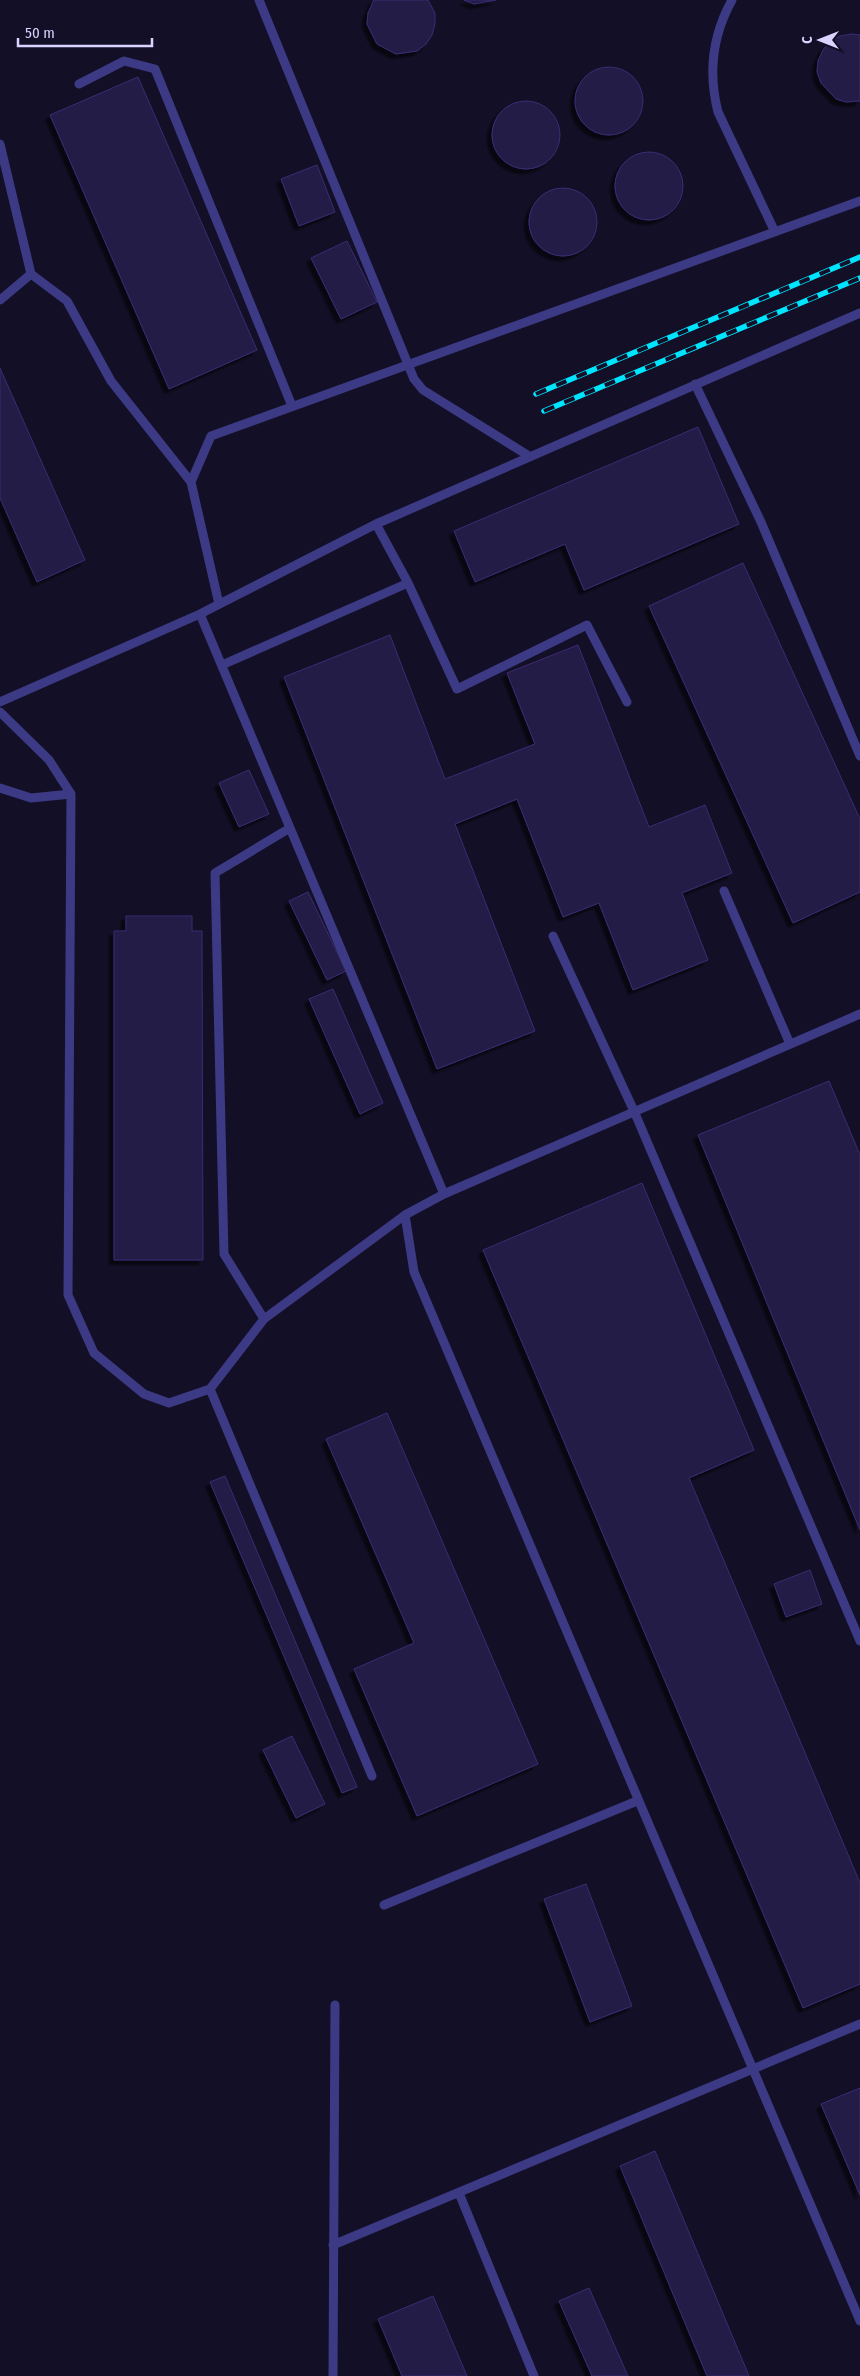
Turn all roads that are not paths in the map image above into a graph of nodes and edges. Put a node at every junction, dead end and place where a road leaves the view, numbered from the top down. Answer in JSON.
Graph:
{"nodes":[{"id":1,"x":259,"y":0,"type":"edge"},
{"id":2,"x":732,"y":0,"type":"edge"},
{"id":3,"x":80,"y":84,"type":"dead end"},
{"id":4,"x":0,"y":144,"type":"edge"},
{"id":5,"x":860,"y":201,"type":"edge"},
{"id":6,"x":775,"y":232,"type":"junction"},
{"id":7,"x":31,"y":274,"type":"junction"},
{"id":8,"x":0,"y":300,"type":"edge"},
{"id":9,"x":860,"y":313,"type":"edge"},
{"id":10,"x":408,"y":364,"type":"junction"},
{"id":11,"x":695,"y":384,"type":"junction"},
{"id":12,"x":292,"y":406,"type":"junction"},
{"id":13,"x":529,"y":456,"type":"junction"},
{"id":14,"x":191,"y":482,"type":"junction"},
{"id":15,"x":376,"y":524,"type":"junction"},
{"id":16,"x":408,"y":583,"type":"junction"},
{"id":17,"x":219,"y":604,"type":"junction"},
{"id":18,"x":200,"y":614,"type":"junction"},
{"id":19,"x":222,"y":665,"type":"junction"},
{"id":20,"x":0,"y":702,"type":"edge"},
{"id":21,"x":627,"y":702,"type":"dead end"},
{"id":22,"x":0,"y":712,"type":"edge"},
{"id":23,"x":860,"y":756,"type":"edge"},
{"id":24,"x":0,"y":788,"type":"edge"},
{"id":25,"x":71,"y":794,"type":"junction"},
{"id":26,"x":290,"y":828,"type":"junction"},
{"id":27,"x":724,"y":891,"type":"dead end"},
{"id":28,"x":553,"y":936,"type":"dead end"},
{"id":29,"x":859,"y":1016,"type":"edge"},
{"id":30,"x":790,"y":1044,"type":"junction"},
{"id":31,"x":634,"y":1112,"type":"junction"},
{"id":32,"x":444,"y":1194,"type":"junction"},
{"id":33,"x":405,"y":1215,"type":"junction"},
{"id":34,"x":264,"y":1319,"type":"junction"},
{"id":35,"x":210,"y":1389,"type":"junction"},
{"id":36,"x":860,"y":1641,"type":"edge"},
{"id":37,"x":372,"y":1776,"type":"dead end"},
{"id":38,"x":638,"y":1801,"type":"junction"},
{"id":39,"x":384,"y":1905,"type":"dead end"},
{"id":40,"x":335,"y":2005,"type":"dead end"},
{"id":41,"x":860,"y":2024,"type":"edge"},
{"id":42,"x":754,"y":2070,"type":"junction"},
{"id":43,"x":459,"y":2193,"type":"junction"},
{"id":44,"x":333,"y":2245,"type":"junction"},
{"id":45,"x":860,"y":2321,"type":"edge"},
{"id":46,"x":332,"y":2376,"type":"edge"},
{"id":47,"x":534,"y":2376,"type":"edge"}],
"edges":[{"from":1,"to":10,"type":"lane"},
{"from":2,"to":6,"type":"lane"},
{"from":3,"to":12,"type":"lane"},
{"from":4,"to":7,"type":"lane"},
{"from":5,"to":6,"type":"lane"},
{"from":6,"to":10,"type":"lane"},
{"from":7,"to":8,"type":"lane"},
{"from":7,"to":14,"type":"lane"},
{"from":9,"to":11,"type":"lane"},
{"from":10,"to":12,"type":"lane"},
{"from":10,"to":13,"type":"lane"},
{"from":11,"to":13,"type":"lane"},
{"from":11,"to":23,"type":"lane"},
{"from":12,"to":14,"type":"lane"},
{"from":13,"to":15,"type":"lane"},
{"from":14,"to":17,"type":"lane"},
{"from":15,"to":16,"type":"lane"},
{"from":15,"to":17,"type":"lane"},
{"from":16,"to":19,"type":"lane"},
{"from":16,"to":21,"type":"lane"},
{"from":17,"to":18,"type":"lane"},
{"from":18,"to":19,"type":"lane"},
{"from":18,"to":20,"type":"lane"},
{"from":19,"to":26,"type":"lane"},
{"from":22,"to":25,"type":"lane"},
{"from":24,"to":25,"type":"lane"},
{"from":25,"to":35,"type":"lane"},
{"from":26,"to":32,"type":"lane"},
{"from":26,"to":34,"type":"lane"},
{"from":27,"to":30,"type":"lane"},
{"from":28,"to":31,"type":"lane"},
{"from":29,"to":30,"type":"lane"},
{"from":30,"to":31,"type":"lane"},
{"from":31,"to":32,"type":"lane"},
{"from":31,"to":36,"type":"lane"},
{"from":32,"to":33,"type":"lane"},
{"from":33,"to":34,"type":"lane"},
{"from":33,"to":38,"type":"lane"},
{"from":34,"to":35,"type":"lane"},
{"from":35,"to":37,"type":"lane"},
{"from":38,"to":39,"type":"lane"},
{"from":38,"to":42,"type":"lane"},
{"from":40,"to":44,"type":"lane"},
{"from":41,"to":42,"type":"lane"},
{"from":42,"to":43,"type":"lane"},
{"from":42,"to":45,"type":"lane"},
{"from":43,"to":44,"type":"lane"},
{"from":43,"to":47,"type":"lane"},
{"from":44,"to":46,"type":"lane"}]}
